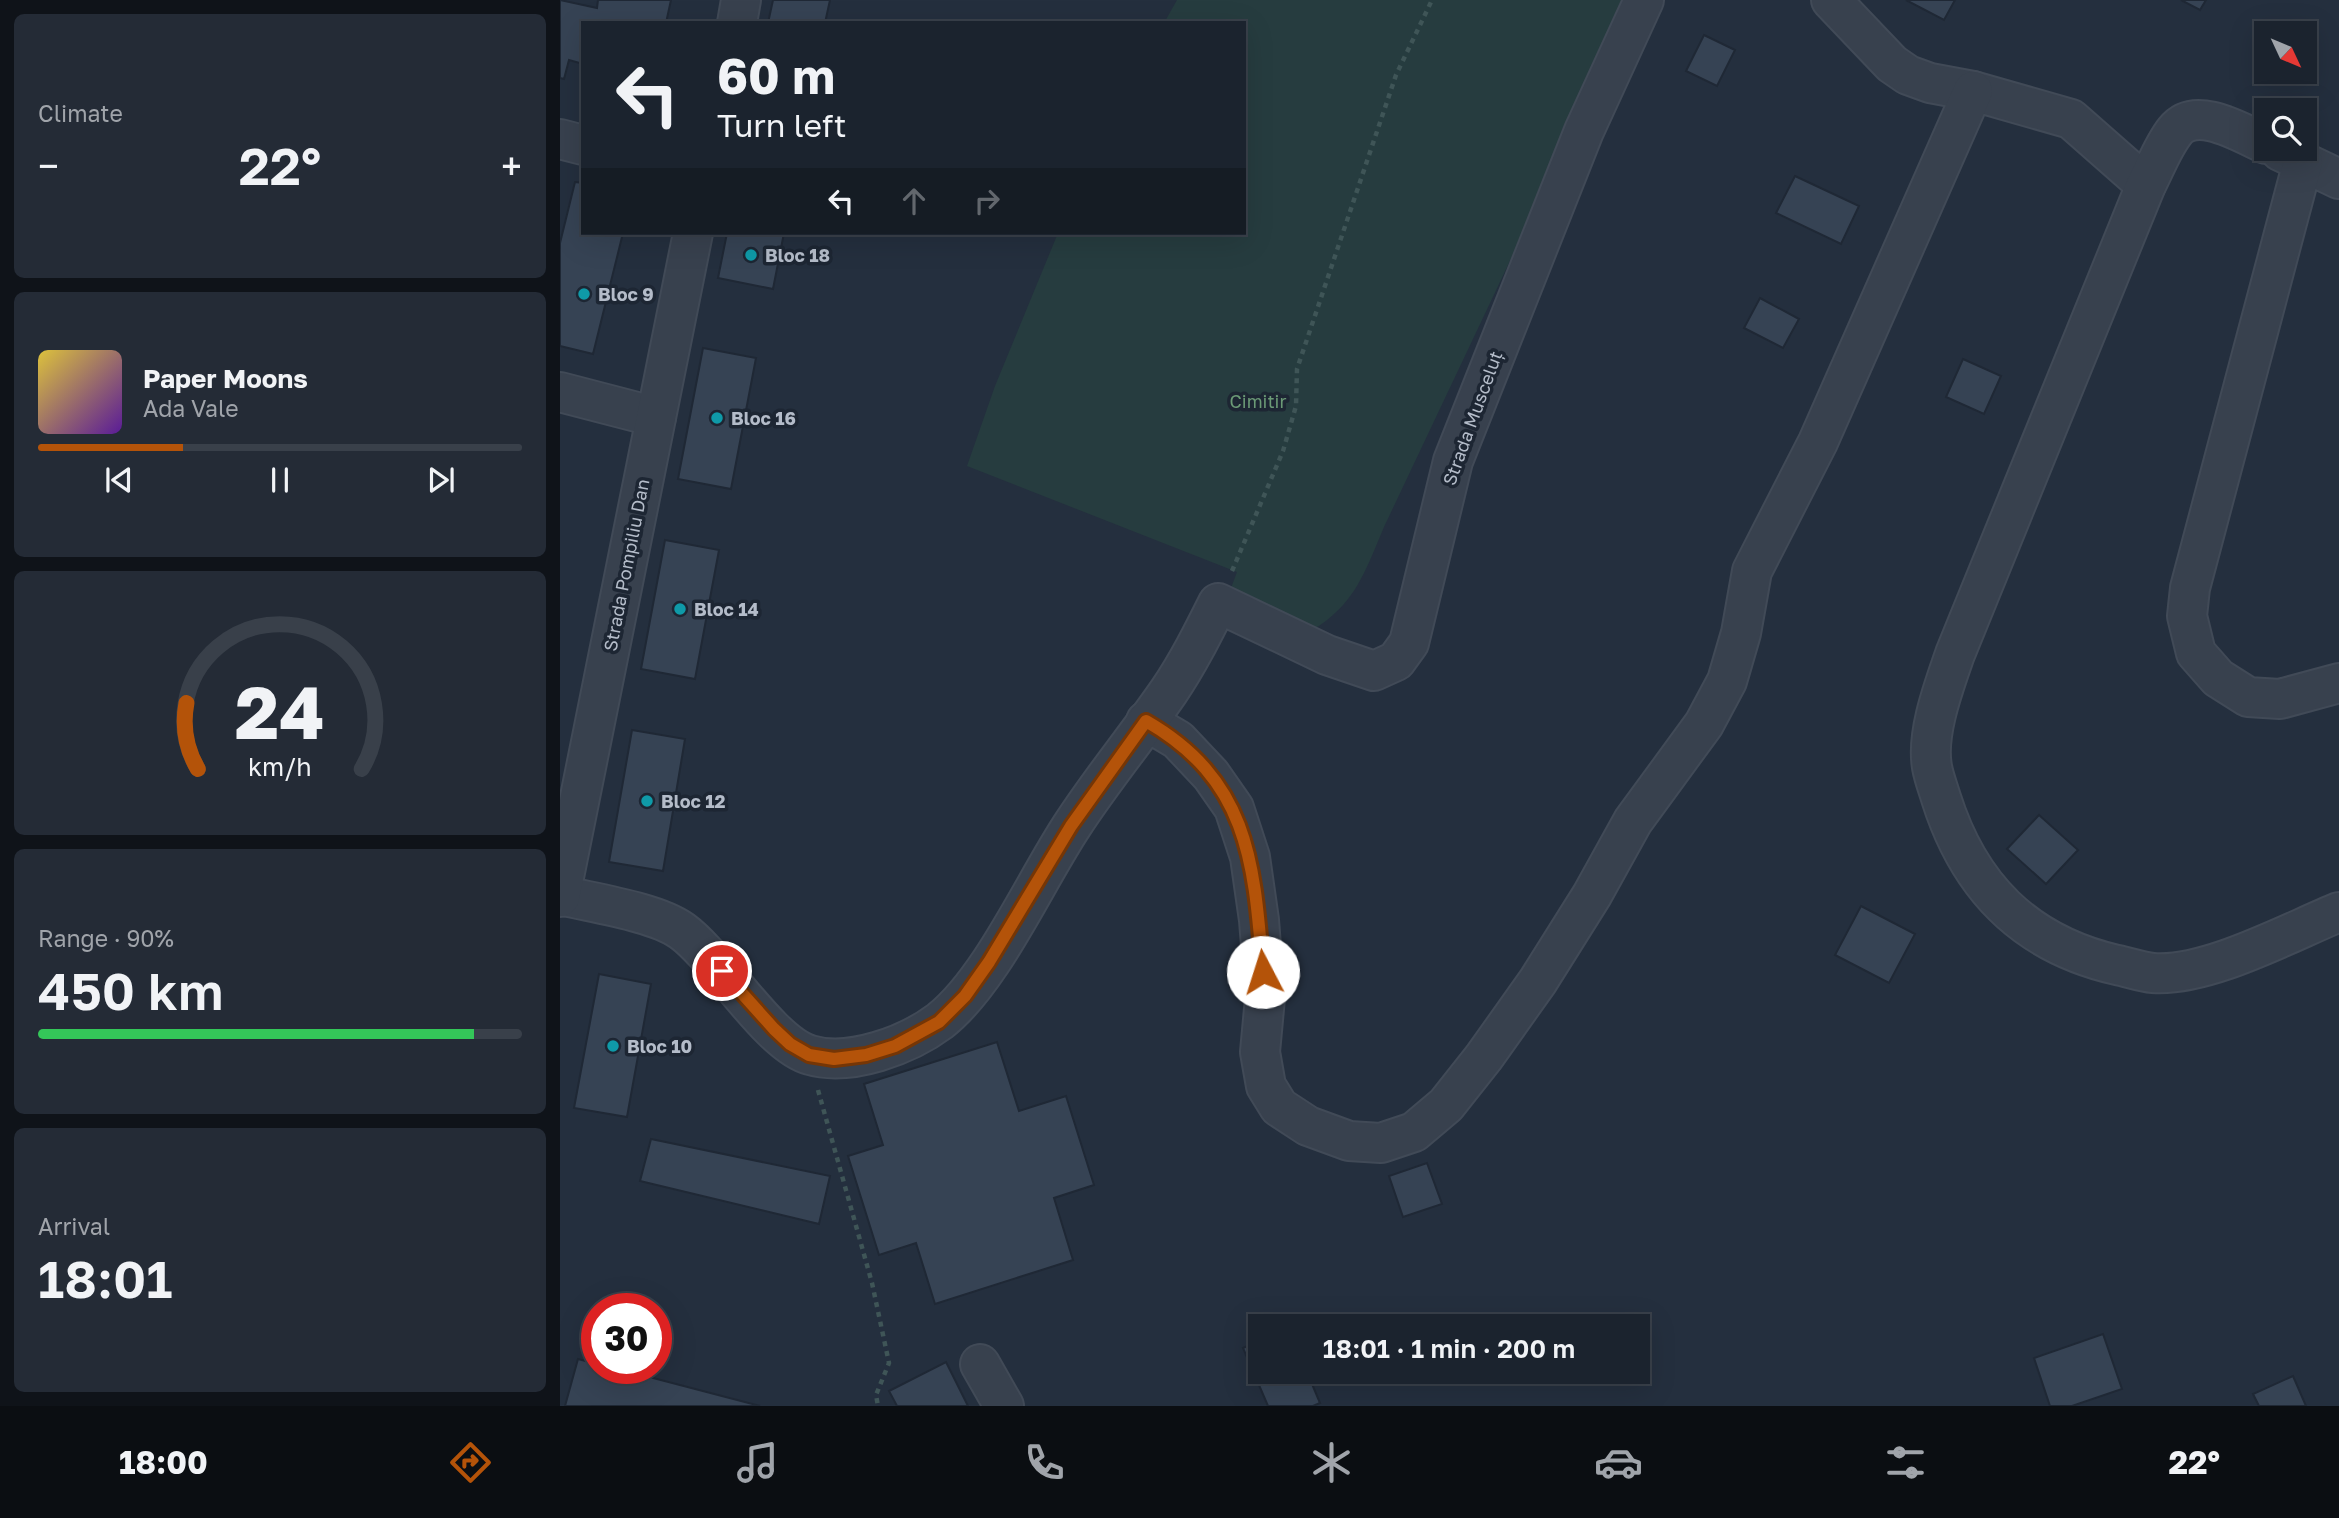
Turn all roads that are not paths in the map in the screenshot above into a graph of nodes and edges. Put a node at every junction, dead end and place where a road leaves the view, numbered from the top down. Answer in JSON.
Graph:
{"nodes":[{"id":1,"x":741,"y":0,"type":"edge"},
{"id":2,"x":1644,"y":0,"type":"edge"},
{"id":3,"x":1831,"y":0,"type":"edge"},
{"id":4,"x":737,"y":21,"type":"edge"},
{"id":5,"x":1973,"y":91,"type":"junction"},
{"id":6,"x":560,"y":139,"type":"edge"},
{"id":7,"x":2254,"y":139,"type":"edge"},
{"id":8,"x":581,"y":144,"type":"edge"},
{"id":9,"x":2288,"y":161,"type":"edge"},
{"id":10,"x":2302,"y":161,"type":"edge"},
{"id":11,"x":2339,"y":179,"type":"edge"},
{"id":12,"x":2146,"y":185,"type":"junction"},
{"id":13,"x":694,"y":235,"type":"edge"},
{"id":14,"x":560,"y":392,"type":"edge"},
{"id":15,"x":656,"y":417,"type":"junction"},
{"id":16,"x":2339,"y":682,"type":"edge"},
{"id":17,"x":1146,"y":721,"type":"junction"},
{"id":18,"x":560,"y":896,"type":"edge"},
{"id":19,"x":2339,"y":912,"type":"edge"},
{"id":20,"x":980,"y":1364,"type":"dead end"},
{"id":21,"x":1004,"y":1406,"type":"edge"}],
"edges":[{"from":1,"to":4,"type":"street"},
{"from":2,"to":17,"type":"street","name":"Strada Musceluț"},
{"from":3,"to":5,"type":"street"},
{"from":5,"to":12,"type":"street"},
{"from":5,"to":17,"type":"street"},
{"from":6,"to":8,"type":"street"},
{"from":7,"to":12,"type":"street"},
{"from":9,"to":16,"type":"street"},
{"from":10,"to":11,"type":"street"},
{"from":12,"to":19,"type":"street"},
{"from":13,"to":15,"type":"street","name":"Strada Pompiliu Dan"},
{"from":14,"to":15,"type":"street"},
{"from":15,"to":18,"type":"street","name":"Strada Pompiliu Dan"},
{"from":17,"to":18,"type":"street"},
{"from":20,"to":21,"type":"street"}]}
